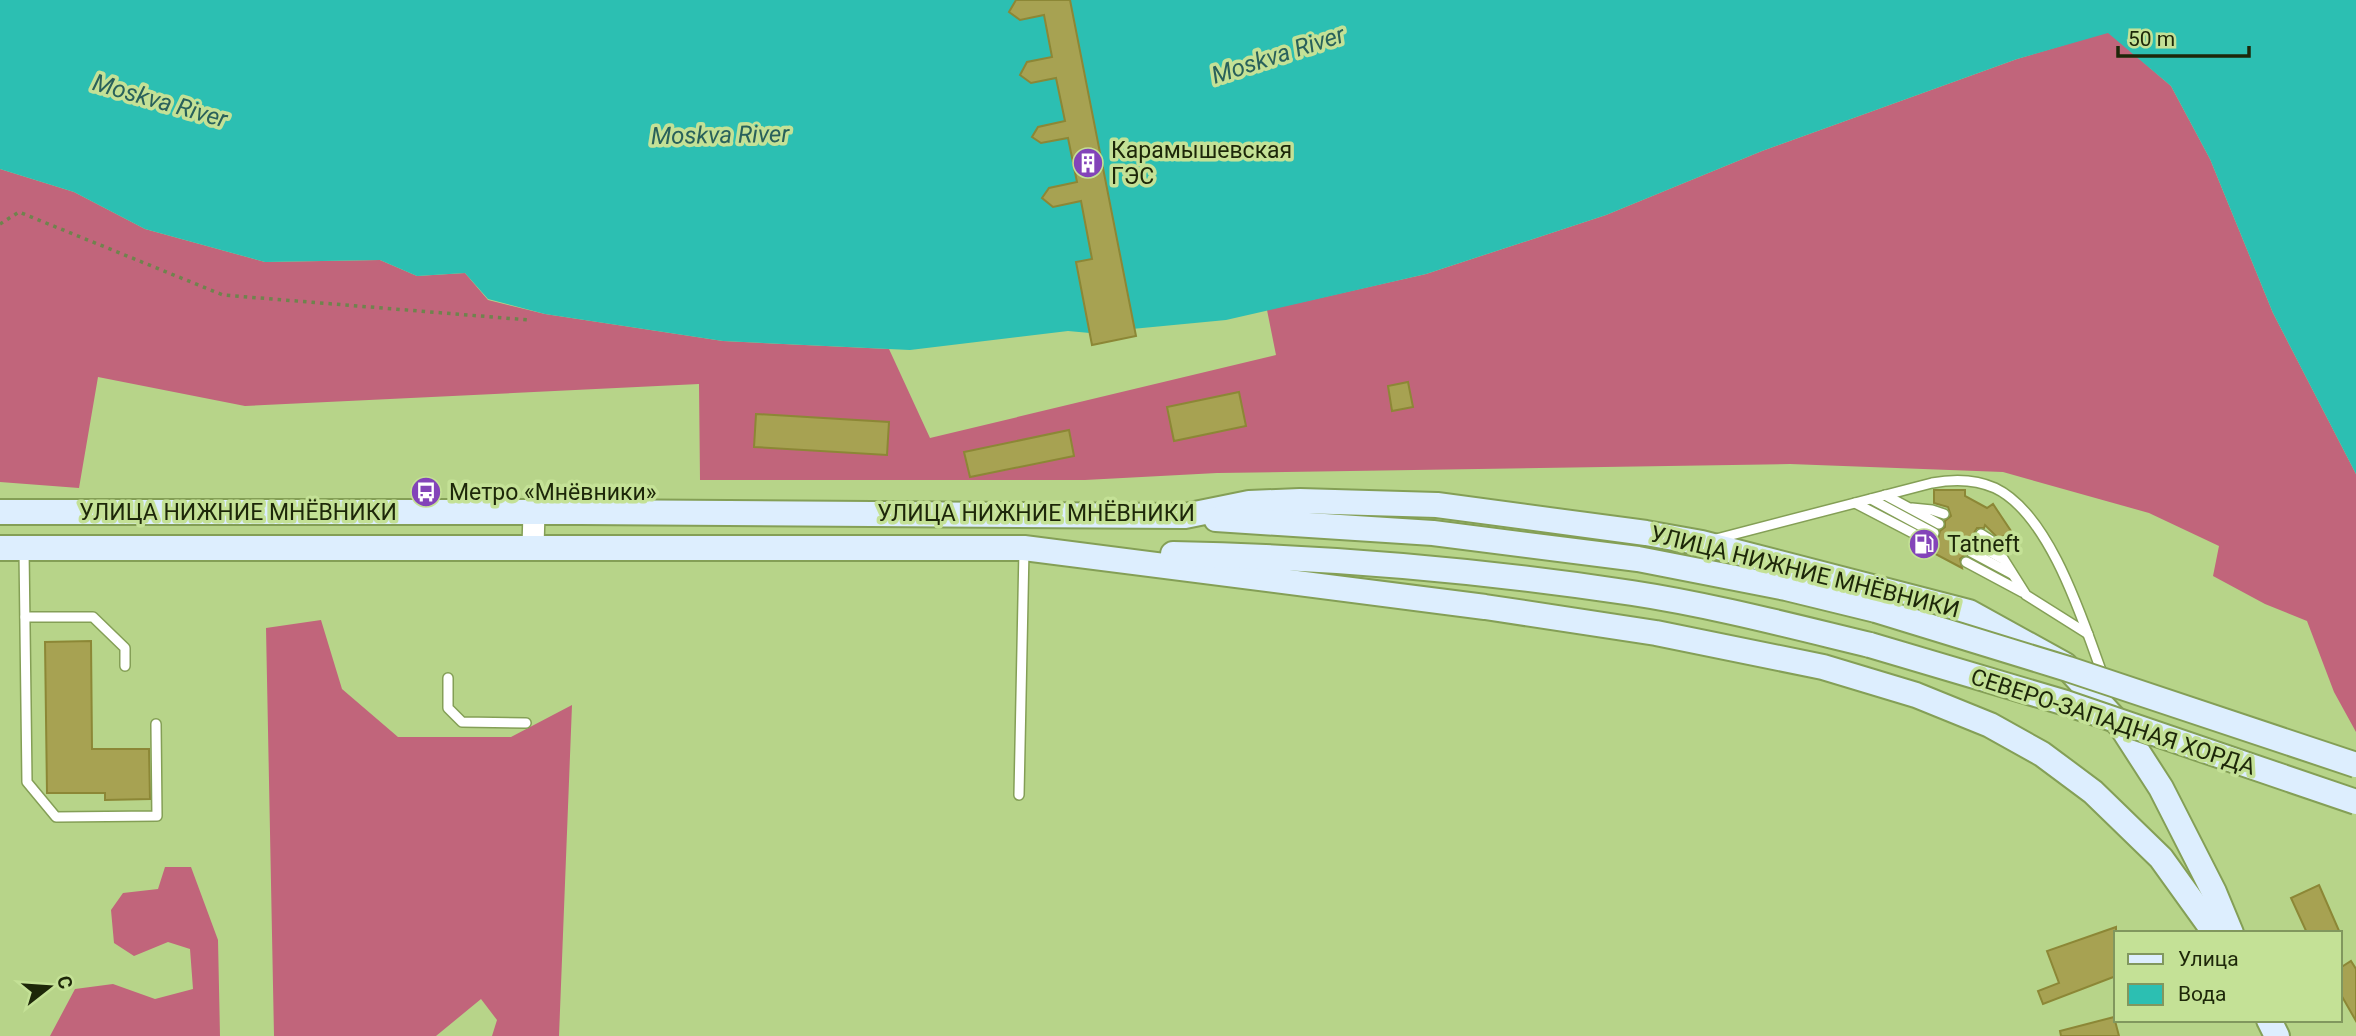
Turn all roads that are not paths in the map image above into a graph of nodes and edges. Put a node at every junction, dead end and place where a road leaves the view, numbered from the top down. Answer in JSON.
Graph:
{"nodes":[{"id":1,"x":1885,"y":495,"type":"junction"},
{"id":2,"x":1871,"y":499,"type":"junction"},
{"id":3,"x":1856,"y":503,"type":"junction"},
{"id":4,"x":1908,"y":508,"type":"junction"},
{"id":5,"x":0,"y":512,"type":"edge"},
{"id":6,"x":534,"y":512,"type":"junction"},
{"id":7,"x":1944,"y":514,"type":"dead end"},
{"id":8,"x":1185,"y":516,"type":"junction"},
{"id":9,"x":1934,"y":533,"type":"junction"},
{"id":10,"x":1981,"y":534,"type":"dead end"},
{"id":11,"x":1702,"y":543,"type":"junction"},
{"id":12,"x":533,"y":547,"type":"junction"},
{"id":13,"x":12,"y":548,"type":"edge"},
{"id":14,"x":1024,"y":548,"type":"junction"},
{"id":15,"x":1063,"y":551,"type":"junction"},
{"id":16,"x":2003,"y":558,"type":"junction"},
{"id":17,"x":1966,"y":562,"type":"dead end"},
{"id":18,"x":2013,"y":575,"type":"junction"},
{"id":19,"x":2026,"y":595,"type":"junction"},
{"id":20,"x":25,"y":617,"type":"junction"},
{"id":21,"x":2088,"y":634,"type":"junction"},
{"id":22,"x":125,"y":666,"type":"dead end"},
{"id":23,"x":448,"y":678,"type":"dead end"},
{"id":24,"x":2110,"y":694,"type":"dead end"},
{"id":25,"x":526,"y":723,"type":"dead end"},
{"id":26,"x":156,"y":724,"type":"dead end"},
{"id":27,"x":2356,"y":765,"type":"edge"},
{"id":28,"x":1019,"y":795,"type":"dead end"},
{"id":29,"x":2356,"y":802,"type":"edge"},
{"id":30,"x":2214,"y":931,"type":"edge"},
{"id":31,"x":2230,"y":931,"type":"edge"}],
"edges":[{"from":1,"to":2,"type":"lane"},
{"from":1,"to":4,"type":"lane"},
{"from":1,"to":21,"type":"lane"},
{"from":2,"to":3,"type":"lane"},
{"from":2,"to":9,"type":"lane"},
{"from":3,"to":9,"type":"lane"},
{"from":3,"to":11,"type":"lane"},
{"from":4,"to":7,"type":"lane"},
{"from":4,"to":9,"type":"lane"},
{"from":5,"to":6,"type":"main road","name":"УЛИЦА НИЖНИЕ МНЁВНИКИ"},
{"from":6,"to":8,"type":"main road","name":"УЛИЦА НИЖНИЕ МНЁВНИКИ"},
{"from":6,"to":12,"type":"street"},
{"from":8,"to":11,"type":"main road","name":"УЛИЦА НИЖНИЕ МНЁВНИКИ"},
{"from":8,"to":27,"type":"main road","name":"СЕВЕРО-ЗАПАДНАЯ ХОРДА","bridge":true},
{"from":10,"to":16,"type":"lane"},
{"from":11,"to":31,"type":"main road","name":"УЛИЦА НИЖНИЕ МНЁВНИКИ"},
{"from":12,"to":13,"type":"main road","name":"УЛИЦА НИЖНИЕ МНЁВНИКИ"},
{"from":12,"to":14,"type":"main road","name":"УЛИЦА НИЖНИЕ МНЁВНИКИ"},
{"from":13,"to":20,"type":"lane"},
{"from":14,"to":15,"type":"main road","name":"УЛИЦА НИЖНИЕ МНЁВНИКИ"},
{"from":14,"to":28,"type":"lane"},
{"from":15,"to":29,"type":"main road","name":"СЕВЕРО-ЗАПАДНАЯ ХОРДА","bridge":true},
{"from":15,"to":30,"type":"main road","name":"УЛИЦА НИЖНИЕ МНЁВНИКИ"},
{"from":16,"to":18,"type":"lane"},
{"from":16,"to":18,"type":"lane"},
{"from":17,"to":19,"type":"lane"},
{"from":18,"to":19,"type":"lane"},
{"from":19,"to":21,"type":"lane"},
{"from":20,"to":22,"type":"lane"},
{"from":20,"to":26,"type":"lane"},
{"from":21,"to":24,"type":"lane"},
{"from":23,"to":25,"type":"lane"}]}
